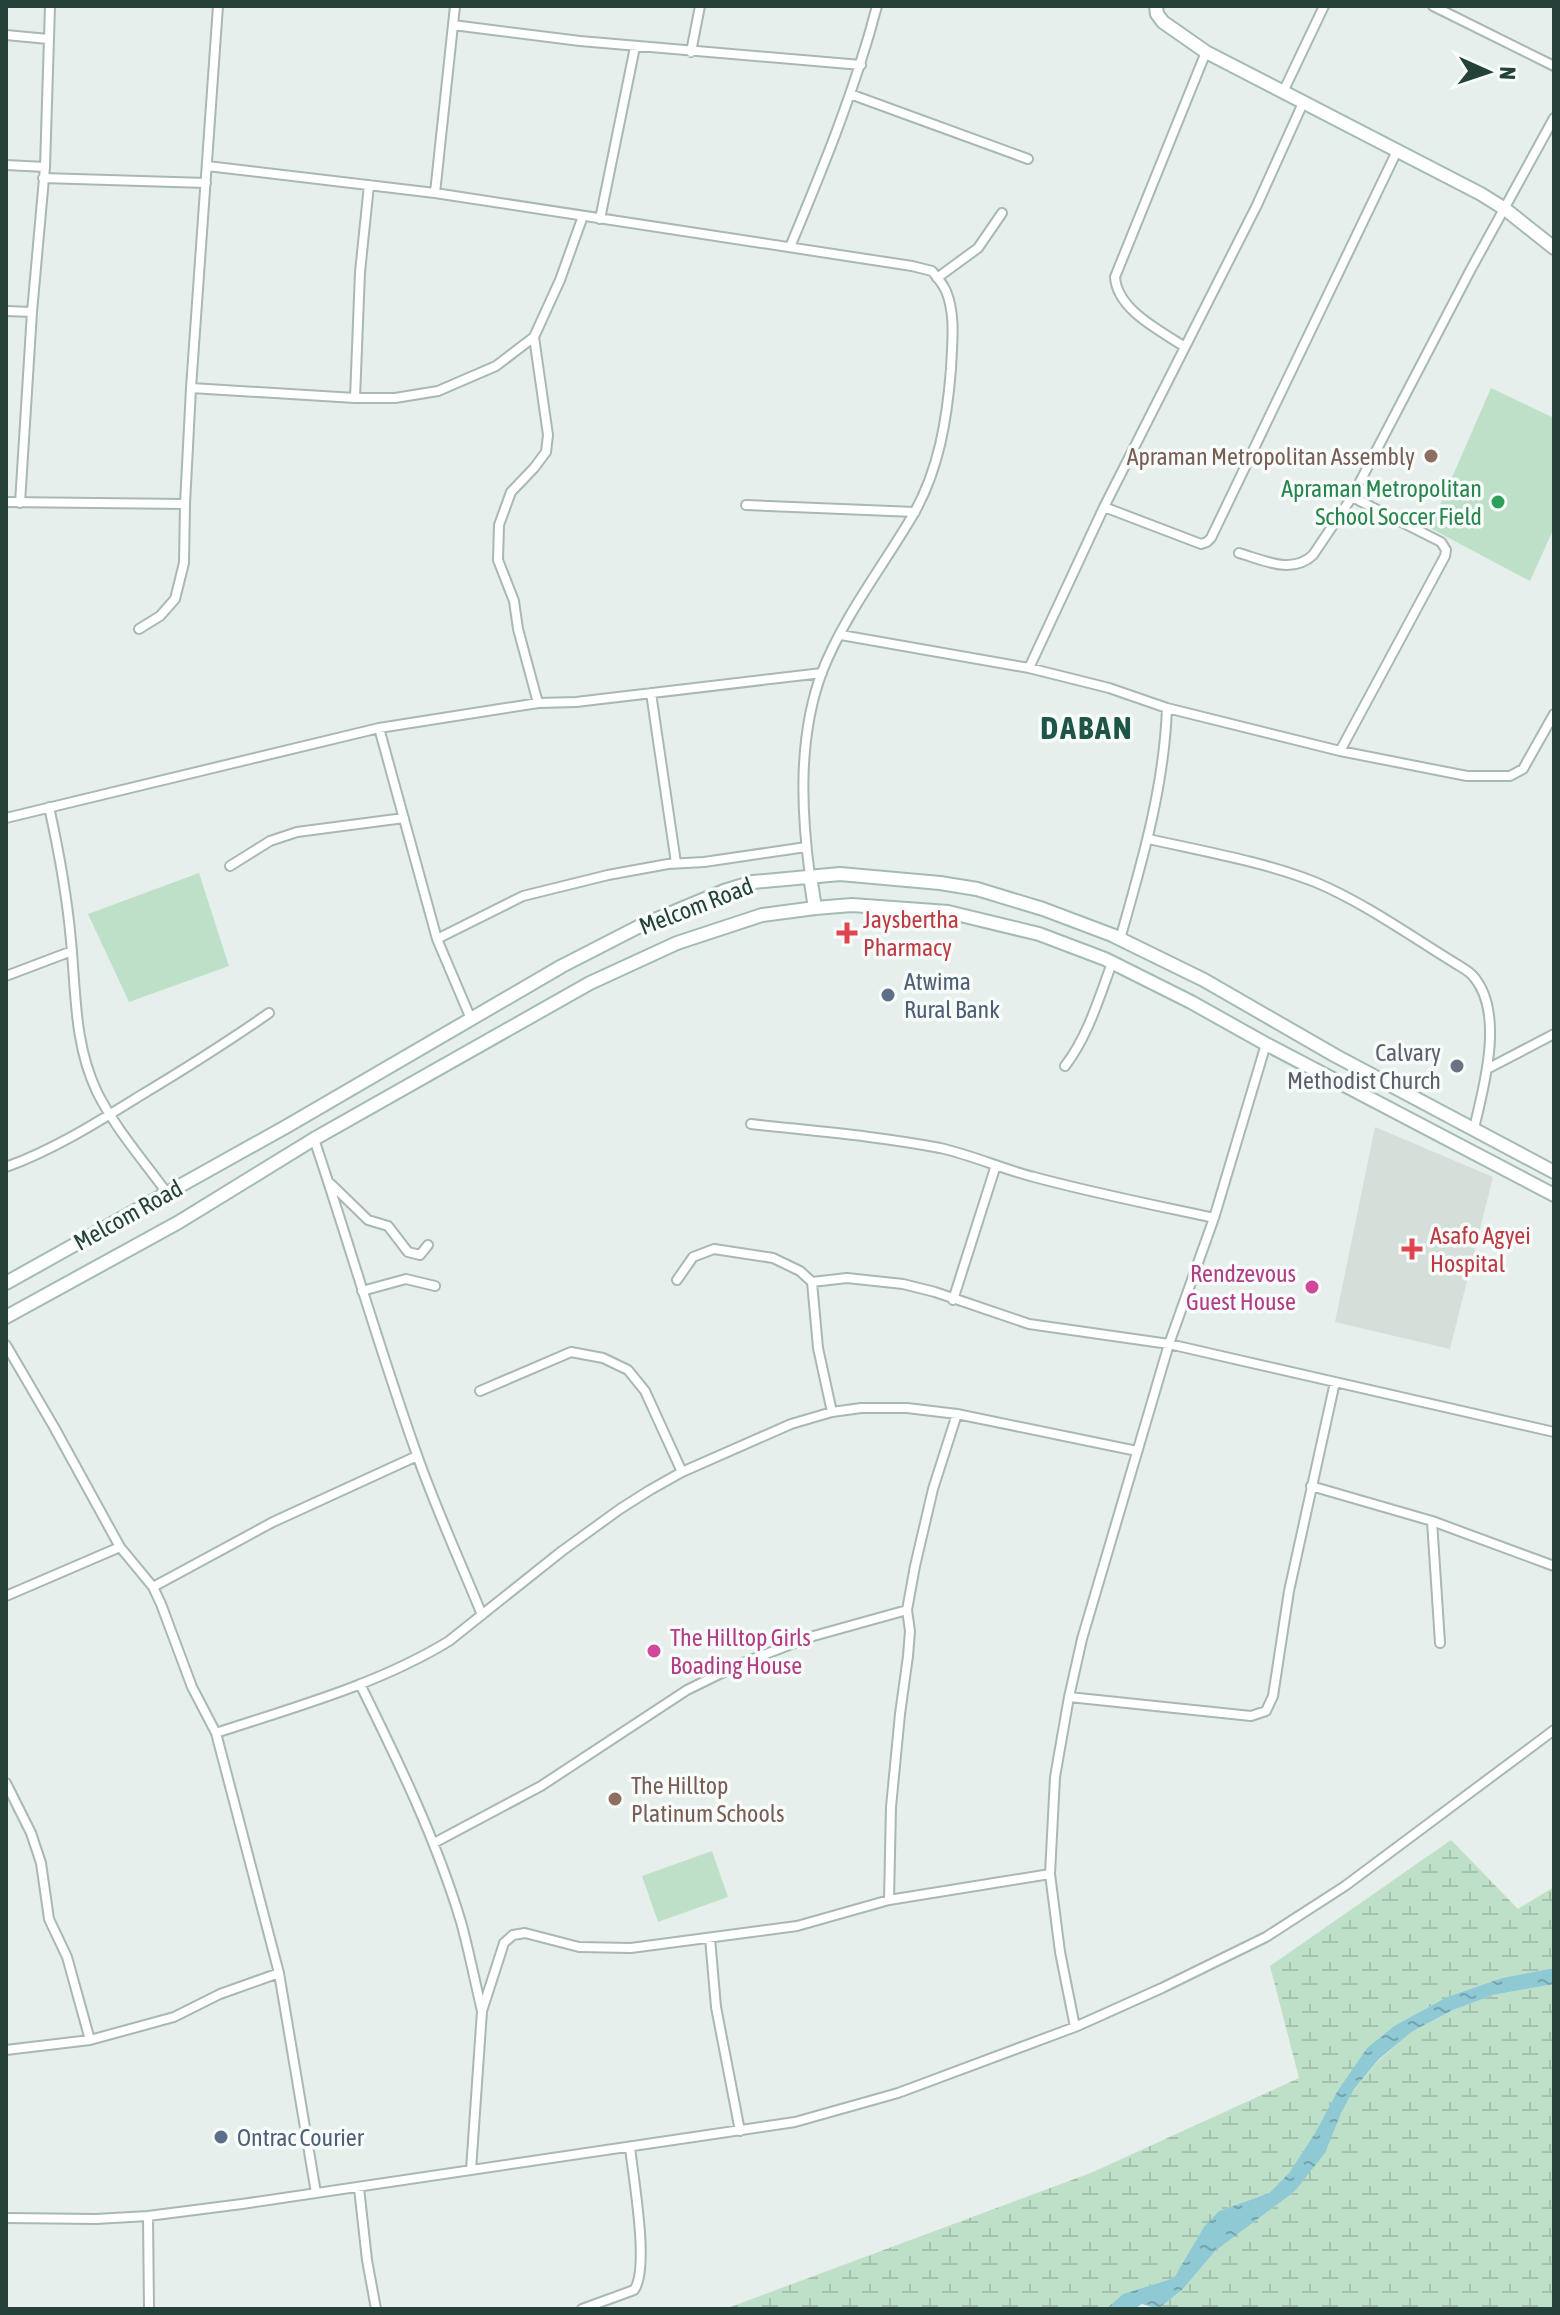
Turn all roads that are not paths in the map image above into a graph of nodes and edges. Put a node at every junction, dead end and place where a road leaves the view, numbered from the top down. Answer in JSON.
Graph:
{"nodes":[{"id":1,"x":50,"y":6,"type":"edge"},
{"id":2,"x":218,"y":6,"type":"edge"},
{"id":3,"x":455,"y":6,"type":"edge"},
{"id":4,"x":700,"y":6,"type":"edge"},
{"id":5,"x":877,"y":6,"type":"edge"},
{"id":6,"x":1156,"y":6,"type":"edge"},
{"id":7,"x":1324,"y":6,"type":"edge"},
{"id":8,"x":1433,"y":6,"type":"edge"},
{"id":9,"x":453,"y":25,"type":"junction"},
{"id":10,"x":6,"y":35,"type":"edge"},
{"id":11,"x":48,"y":39,"type":"junction"},
{"id":12,"x":635,"y":47,"type":"junction"},
{"id":13,"x":691,"y":52,"type":"junction"},
{"id":14,"x":1206,"y":52,"type":"junction"},
{"id":15,"x":861,"y":65,"type":"junction"},
{"id":16,"x":1554,"y":66,"type":"edge"},
{"id":17,"x":1283,"y":92,"type":"junction"},
{"id":18,"x":850,"y":94,"type":"junction"},
{"id":19,"x":1303,"y":103,"type":"junction"},
{"id":20,"x":1554,"y":118,"type":"edge"},
{"id":21,"x":1397,"y":151,"type":"junction"},
{"id":22,"x":1028,"y":159,"type":"dead end"},
{"id":23,"x":6,"y":165,"type":"edge"},
{"id":24,"x":207,"y":166,"type":"junction"},
{"id":25,"x":45,"y":167,"type":"junction"},
{"id":26,"x":43,"y":178,"type":"junction"},
{"id":27,"x":206,"y":183,"type":"junction"},
{"id":28,"x":369,"y":185,"type":"junction"},
{"id":29,"x":435,"y":193,"type":"junction"},
{"id":30,"x":1505,"y":209,"type":"junction"},
{"id":31,"x":1002,"y":213,"type":"dead end"},
{"id":32,"x":583,"y":216,"type":"junction"},
{"id":33,"x":600,"y":219,"type":"junction"},
{"id":34,"x":790,"y":247,"type":"junction"},
{"id":35,"x":1554,"y":248,"type":"edge"},
{"id":36,"x":937,"y":278,"type":"junction"},
{"id":37,"x":6,"y":311,"type":"edge"},
{"id":38,"x":32,"y":312,"type":"junction"},
{"id":39,"x":534,"y":337,"type":"junction"},
{"id":40,"x":1185,"y":347,"type":"junction"},
{"id":41,"x":191,"y":388,"type":"junction"},
{"id":42,"x":355,"y":398,"type":"junction"},
{"id":43,"x":1352,"y":497,"type":"junction"},
{"id":44,"x":6,"y":502,"type":"edge"},
{"id":45,"x":20,"y":503,"type":"junction"},
{"id":46,"x":185,"y":504,"type":"junction"},
{"id":47,"x":746,"y":505,"type":"dead end"},
{"id":48,"x":1104,"y":507,"type":"junction"},
{"id":49,"x":915,"y":512,"type":"junction"},
{"id":50,"x":1239,"y":553,"type":"dead end"},
{"id":51,"x":139,"y":629,"type":"dead end"},
{"id":52,"x":841,"y":635,"type":"junction"},
{"id":53,"x":1029,"y":668,"type":"junction"},
{"id":54,"x":822,"y":673,"type":"junction"},
{"id":55,"x":651,"y":693,"type":"junction"},
{"id":56,"x":538,"y":703,"type":"junction"},
{"id":57,"x":1167,"y":708,"type":"junction"},
{"id":58,"x":1554,"y":714,"type":"edge"},
{"id":59,"x":379,"y":728,"type":"junction"},
{"id":60,"x":1340,"y":751,"type":"junction"},
{"id":61,"x":49,"y":807,"type":"junction"},
{"id":62,"x":6,"y":818,"type":"edge"},
{"id":63,"x":404,"y":818,"type":"junction"},
{"id":64,"x":1149,"y":839,"type":"junction"},
{"id":65,"x":806,"y":847,"type":"junction"},
{"id":66,"x":676,"y":863,"type":"junction"},
{"id":67,"x":230,"y":866,"type":"dead end"},
{"id":68,"x":810,"y":876,"type":"junction"},
{"id":69,"x":815,"y":908,"type":"junction"},
{"id":70,"x":437,"y":939,"type":"junction"},
{"id":71,"x":1120,"y":939,"type":"junction"},
{"id":72,"x":72,"y":951,"type":"junction"},
{"id":73,"x":1112,"y":963,"type":"junction"},
{"id":74,"x":6,"y":976,"type":"edge"},
{"id":75,"x":269,"y":1013,"type":"dead end"},
{"id":76,"x":471,"y":1019,"type":"junction"},
{"id":77,"x":1279,"y":1023,"type":"junction"},
{"id":78,"x":1554,"y":1034,"type":"edge"},
{"id":79,"x":1266,"y":1044,"type":"junction"},
{"id":80,"x":1065,"y":1066,"type":"dead end"},
{"id":81,"x":1489,"y":1068,"type":"junction"},
{"id":82,"x":110,"y":1115,"type":"junction"},
{"id":83,"x":751,"y":1124,"type":"dead end"},
{"id":84,"x":1474,"y":1128,"type":"junction"},
{"id":85,"x":314,"y":1139,"type":"junction"},
{"id":86,"x":996,"y":1165,"type":"junction"},
{"id":87,"x":6,"y":1167,"type":"edge"},
{"id":88,"x":1554,"y":1172,"type":"edge"},
{"id":89,"x":328,"y":1181,"type":"junction"},
{"id":90,"x":167,"y":1193,"type":"junction"},
{"id":91,"x":1554,"y":1195,"type":"edge"},
{"id":92,"x":1214,"y":1218,"type":"junction"},
{"id":93,"x":428,"y":1245,"type":"dead end"},
{"id":94,"x":677,"y":1280,"type":"dead end"},
{"id":95,"x":812,"y":1282,"type":"junction"},
{"id":96,"x":6,"y":1283,"type":"edge"},
{"id":97,"x":435,"y":1286,"type":"dead end"},
{"id":98,"x":362,"y":1291,"type":"junction"},
{"id":99,"x":953,"y":1300,"type":"junction"},
{"id":100,"x":6,"y":1317,"type":"edge"},
{"id":101,"x":1169,"y":1344,"type":"junction"},
{"id":102,"x":6,"y":1345,"type":"edge"},
{"id":103,"x":1335,"y":1382,"type":"junction"},
{"id":104,"x":480,"y":1391,"type":"dead end"},
{"id":105,"x":832,"y":1412,"type":"junction"},
{"id":106,"x":957,"y":1414,"type":"junction"},
{"id":107,"x":1554,"y":1432,"type":"edge"},
{"id":108,"x":1137,"y":1451,"type":"junction"},
{"id":109,"x":417,"y":1456,"type":"junction"},
{"id":110,"x":682,"y":1472,"type":"junction"},
{"id":111,"x":1311,"y":1486,"type":"junction"},
{"id":112,"x":1432,"y":1521,"type":"junction"},
{"id":113,"x":120,"y":1547,"type":"junction"},
{"id":114,"x":1554,"y":1566,"type":"edge"},
{"id":115,"x":153,"y":1587,"type":"junction"},
{"id":116,"x":6,"y":1596,"type":"edge"},
{"id":117,"x":907,"y":1610,"type":"junction"},
{"id":118,"x":482,"y":1615,"type":"junction"},
{"id":119,"x":1440,"y":1643,"type":"dead end"},
{"id":120,"x":360,"y":1684,"type":"junction"},
{"id":121,"x":1069,"y":1697,"type":"junction"},
{"id":122,"x":1554,"y":1730,"type":"edge"},
{"id":123,"x":216,"y":1733,"type":"junction"},
{"id":124,"x":6,"y":1783,"type":"edge"},
{"id":125,"x":434,"y":1843,"type":"junction"},
{"id":126,"x":1050,"y":1874,"type":"junction"},
{"id":127,"x":889,"y":1900,"type":"junction"},
{"id":128,"x":710,"y":1938,"type":"junction"},
{"id":129,"x":279,"y":1973,"type":"junction"},
{"id":130,"x":482,"y":2011,"type":"junction"},
{"id":131,"x":1075,"y":2027,"type":"junction"},
{"id":132,"x":90,"y":2040,"type":"junction"},
{"id":133,"x":6,"y":2050,"type":"edge"},
{"id":134,"x":740,"y":2131,"type":"junction"},
{"id":135,"x":630,"y":2147,"type":"junction"},
{"id":136,"x":471,"y":2170,"type":"junction"},
{"id":137,"x":359,"y":2188,"type":"junction"},
{"id":138,"x":316,"y":2193,"type":"junction"},
{"id":139,"x":148,"y":2216,"type":"junction"},
{"id":140,"x":6,"y":2218,"type":"edge"},
{"id":141,"x":149,"y":2309,"type":"edge"},
{"id":142,"x":376,"y":2309,"type":"edge"},
{"id":143,"x":582,"y":2309,"type":"edge"}],
"edges":[{"from":1,"to":11,"type":"street"},
{"from":2,"to":24,"type":"street"},
{"from":3,"to":9,"type":"street"},
{"from":4,"to":13,"type":"street"},
{"from":5,"to":15,"type":"street"},
{"from":6,"to":14,"type":"main road"},
{"from":7,"to":17,"type":"street"},
{"from":8,"to":16,"type":"street"},
{"from":9,"to":12,"type":"street"},
{"from":9,"to":29,"type":"street"},
{"from":10,"to":11,"type":"street"},
{"from":11,"to":25,"type":"street"},
{"from":12,"to":13,"type":"street"},
{"from":12,"to":33,"type":"street"},
{"from":13,"to":15,"type":"street"},
{"from":14,"to":17,"type":"main road"},
{"from":14,"to":40,"type":"street"},
{"from":15,"to":18,"type":"street"},
{"from":17,"to":19,"type":"main road"},
{"from":18,"to":22,"type":"street"},
{"from":18,"to":34,"type":"street"},
{"from":19,"to":21,"type":"main road"},
{"from":19,"to":40,"type":"street"},
{"from":20,"to":30,"type":"street"},
{"from":21,"to":30,"type":"main road"},
{"from":21,"to":48,"type":"street"},
{"from":23,"to":25,"type":"street"},
{"from":24,"to":27,"type":"street"},
{"from":24,"to":28,"type":"street"},
{"from":25,"to":26,"type":"street"},
{"from":26,"to":27,"type":"street"},
{"from":26,"to":38,"type":"street"},
{"from":27,"to":41,"type":"street"},
{"from":28,"to":29,"type":"street"},
{"from":28,"to":42,"type":"street"},
{"from":29,"to":32,"type":"street"},
{"from":30,"to":35,"type":"main road"},
{"from":30,"to":43,"type":"street"},
{"from":31,"to":36,"type":"street"},
{"from":32,"to":33,"type":"street"},
{"from":32,"to":39,"type":"street"},
{"from":33,"to":34,"type":"street"},
{"from":34,"to":36,"type":"street"},
{"from":36,"to":49,"type":"street"},
{"from":37,"to":38,"type":"street"},
{"from":38,"to":45,"type":"street"},
{"from":39,"to":42,"type":"street"},
{"from":39,"to":56,"type":"street"},
{"from":40,"to":48,"type":"street"},
{"from":41,"to":42,"type":"street"},
{"from":41,"to":46,"type":"street"},
{"from":43,"to":50,"type":"street"},
{"from":43,"to":60,"type":"street"},
{"from":44,"to":45,"type":"street"},
{"from":45,"to":46,"type":"street"},
{"from":46,"to":51,"type":"street"},
{"from":47,"to":49,"type":"street"},
{"from":48,"to":53,"type":"street"},
{"from":49,"to":52,"type":"street"},
{"from":52,"to":53,"type":"street"},
{"from":52,"to":54,"type":"street"},
{"from":53,"to":57,"type":"street"},
{"from":54,"to":55,"type":"street"},
{"from":54,"to":65,"type":"street"},
{"from":55,"to":56,"type":"street"},
{"from":55,"to":66,"type":"street"},
{"from":56,"to":59,"type":"street"},
{"from":57,"to":60,"type":"street"},
{"from":57,"to":64,"type":"street"},
{"from":58,"to":60,"type":"street"},
{"from":59,"to":61,"type":"street"},
{"from":59,"to":63,"type":"street"},
{"from":61,"to":62,"type":"street"},
{"from":61,"to":72,"type":"street"},
{"from":63,"to":67,"type":"street"},
{"from":63,"to":70,"type":"street"},
{"from":64,"to":71,"type":"street"},
{"from":64,"to":81,"type":"street"},
{"from":65,"to":66,"type":"street"},
{"from":65,"to":68,"type":"street"},
{"from":66,"to":70,"type":"street"},
{"from":68,"to":69,"type":"main road"},
{"from":68,"to":71,"type":"main road","name":"Melcom Road"},
{"from":68,"to":76,"type":"main road","name":"Melcom Road"},
{"from":69,"to":73,"type":"main road"},
{"from":69,"to":85,"type":"main road"},
{"from":70,"to":76,"type":"street"},
{"from":71,"to":77,"type":"main road","name":"Melcom Road"},
{"from":72,"to":74,"type":"street"},
{"from":72,"to":82,"type":"street"},
{"from":73,"to":79,"type":"main road"},
{"from":73,"to":80,"type":"street"},
{"from":75,"to":82,"type":"street"},
{"from":76,"to":90,"type":"main road","name":"Melcom Road"},
{"from":77,"to":79,"type":"main road"},
{"from":77,"to":84,"type":"main road","name":"Melcom Road"},
{"from":78,"to":81,"type":"street"},
{"from":79,"to":91,"type":"main road"},
{"from":79,"to":92,"type":"street"},
{"from":81,"to":84,"type":"street"},
{"from":82,"to":87,"type":"street"},
{"from":82,"to":90,"type":"street"},
{"from":83,"to":86,"type":"street"},
{"from":84,"to":88,"type":"main road","name":"Melcom Road"},
{"from":85,"to":89,"type":"street"},
{"from":85,"to":100,"type":"main road"},
{"from":86,"to":92,"type":"street"},
{"from":86,"to":99,"type":"street"},
{"from":89,"to":93,"type":"street"},
{"from":89,"to":98,"type":"street"},
{"from":90,"to":96,"type":"main road","name":"Melcom Road"},
{"from":92,"to":101,"type":"street"},
{"from":94,"to":95,"type":"street"},
{"from":95,"to":99,"type":"street"},
{"from":95,"to":105,"type":"street"},
{"from":97,"to":98,"type":"street"},
{"from":98,"to":109,"type":"street"},
{"from":99,"to":101,"type":"street"},
{"from":101,"to":103,"type":"street"},
{"from":101,"to":108,"type":"street"},
{"from":102,"to":113,"type":"street"},
{"from":103,"to":107,"type":"street"},
{"from":103,"to":111,"type":"street"},
{"from":104,"to":110,"type":"street"},
{"from":105,"to":106,"type":"street"},
{"from":105,"to":110,"type":"street"},
{"from":106,"to":108,"type":"street"},
{"from":106,"to":117,"type":"street"},
{"from":108,"to":121,"type":"street"},
{"from":109,"to":115,"type":"street"},
{"from":109,"to":118,"type":"street"},
{"from":110,"to":118,"type":"street"},
{"from":111,"to":112,"type":"street"},
{"from":111,"to":121,"type":"street"},
{"from":112,"to":114,"type":"street"},
{"from":112,"to":119,"type":"street"},
{"from":113,"to":115,"type":"street"},
{"from":113,"to":116,"type":"street"},
{"from":115,"to":123,"type":"street"},
{"from":117,"to":125,"type":"street"},
{"from":117,"to":127,"type":"street"},
{"from":118,"to":120,"type":"street"},
{"from":120,"to":123,"type":"street"},
{"from":120,"to":125,"type":"street"},
{"from":121,"to":126,"type":"street"},
{"from":122,"to":131,"type":"street"},
{"from":123,"to":129,"type":"street"},
{"from":124,"to":132,"type":"street"},
{"from":125,"to":130,"type":"street"},
{"from":126,"to":127,"type":"street"},
{"from":126,"to":131,"type":"street"},
{"from":127,"to":128,"type":"street"},
{"from":128,"to":130,"type":"street"},
{"from":128,"to":134,"type":"street"},
{"from":129,"to":132,"type":"street"},
{"from":129,"to":138,"type":"street"},
{"from":130,"to":136,"type":"street"},
{"from":131,"to":134,"type":"street"},
{"from":132,"to":133,"type":"street"},
{"from":134,"to":135,"type":"street"},
{"from":135,"to":136,"type":"street"},
{"from":135,"to":143,"type":"street"},
{"from":136,"to":137,"type":"street"},
{"from":137,"to":138,"type":"street"},
{"from":137,"to":142,"type":"street"},
{"from":138,"to":139,"type":"street"},
{"from":139,"to":140,"type":"street"},
{"from":139,"to":141,"type":"street"}]}
